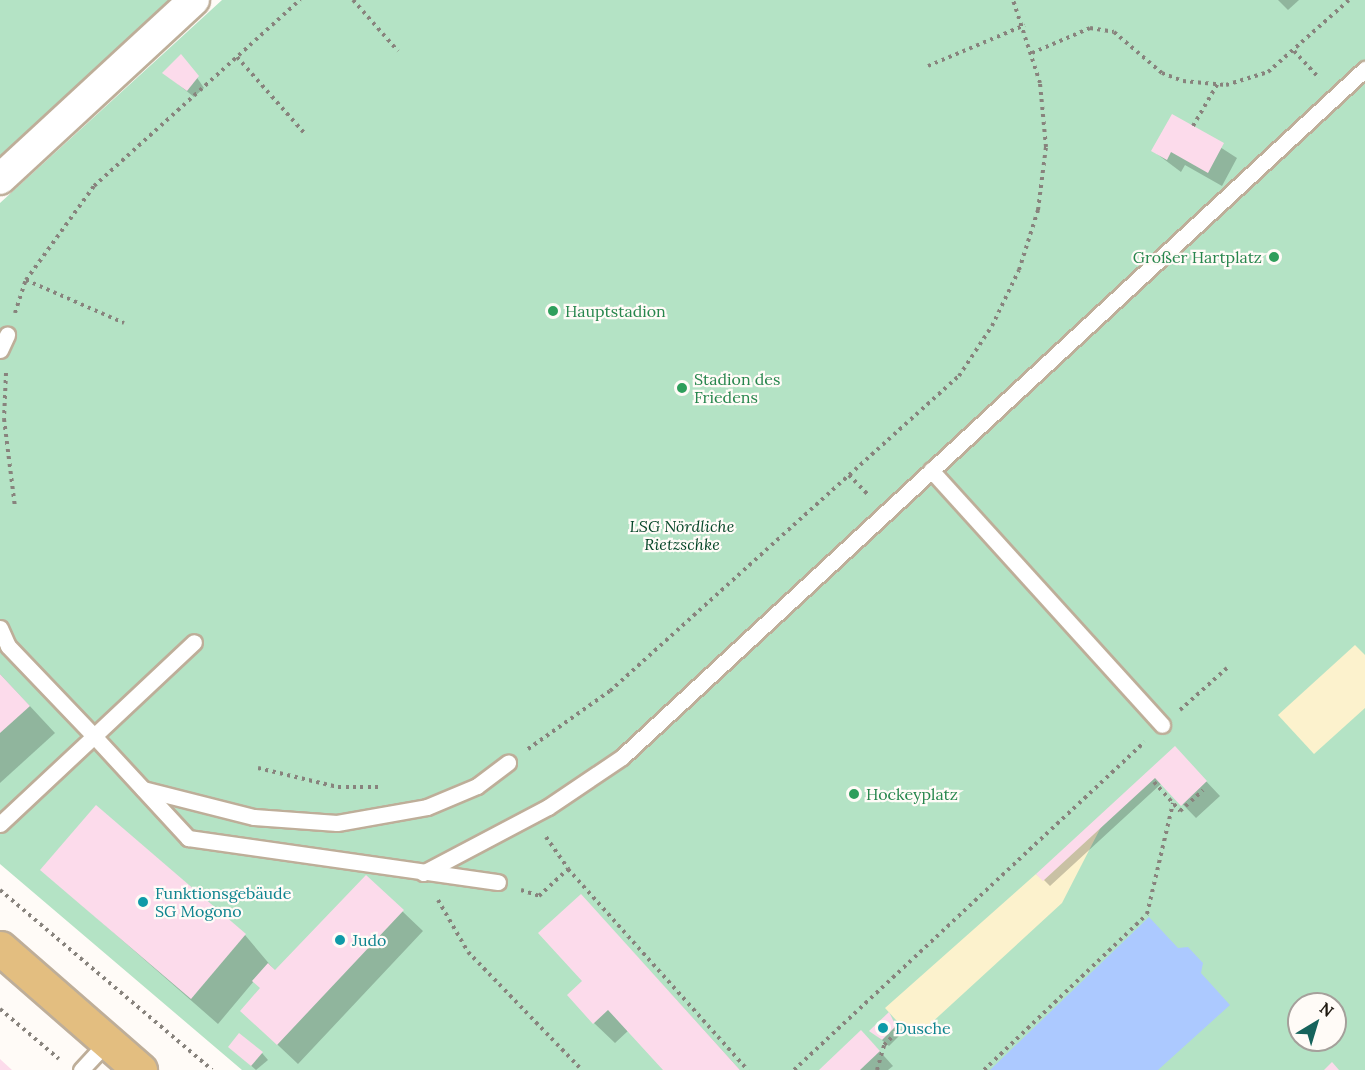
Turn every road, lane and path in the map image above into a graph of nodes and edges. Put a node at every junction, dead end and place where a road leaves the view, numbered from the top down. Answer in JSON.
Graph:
{"nodes":[{"id":1,"x":194,"y":0,"type":"edge"},
{"id":2,"x":300,"y":0,"type":"edge"},
{"id":3,"x":353,"y":0,"type":"edge"},
{"id":4,"x":1013,"y":0,"type":"edge"},
{"id":5,"x":1349,"y":0,"type":"edge"},
{"id":6,"x":1025,"y":25,"type":"junction"},
{"id":7,"x":398,"y":51,"type":"dead end"},
{"id":8,"x":1294,"y":51,"type":"junction"},
{"id":9,"x":1032,"y":53,"type":"junction"},
{"id":10,"x":237,"y":57,"type":"junction"},
{"id":11,"x":928,"y":66,"type":"dead end"},
{"id":12,"x":1365,"y":69,"type":"edge"},
{"id":13,"x":1217,"y":85,"type":"junction"},
{"id":14,"x":1336,"y":96,"type":"junction"},
{"id":15,"x":1193,"y":126,"type":"dead end"},
{"id":16,"x":306,"y":135,"type":"dead end"},
{"id":17,"x":0,"y":179,"type":"edge"},
{"id":18,"x":27,"y":280,"type":"junction"},
{"id":19,"x":124,"y":323,"type":"dead end"},
{"id":20,"x":7,"y":335,"type":"junction"},
{"id":21,"x":0,"y":350,"type":"edge"},
{"id":22,"x":931,"y":471,"type":"junction"},
{"id":23,"x":15,"y":507,"type":"dead end"},
{"id":24,"x":0,"y":628,"type":"edge"},
{"id":25,"x":194,"y":642,"type":"dead end"},
{"id":26,"x":1227,"y":668,"type":"dead end"},
{"id":27,"x":1162,"y":725,"type":"junction"},
{"id":28,"x":94,"y":736,"type":"junction"},
{"id":29,"x":508,"y":763,"type":"joint"},
{"id":30,"x":258,"y":768,"type":"dead end"},
{"id":31,"x":1154,"y":782,"type":"dead end"},
{"id":32,"x":391,"y":787,"type":"dead end"},
{"id":33,"x":143,"y":789,"type":"junction"},
{"id":34,"x":1203,"y":790,"type":"dead end"},
{"id":35,"x":1173,"y":803,"type":"junction"},
{"id":36,"x":0,"y":824,"type":"edge"},
{"id":37,"x":539,"y":830,"type":"dead end"},
{"id":38,"x":568,"y":869,"type":"junction"},
{"id":39,"x":423,"y":873,"type":"junction"},
{"id":40,"x":498,"y":882,"type":"joint"},
{"id":41,"x":0,"y":890,"type":"edge"},
{"id":42,"x":0,"y":948,"type":"edge"},
{"id":43,"x":0,"y":1009,"type":"edge"},
{"id":44,"x":900,"y":1029,"type":"dead end"},
{"id":45,"x":107,"y":1042,"type":"junction"},
{"id":46,"x":63,"y":1062,"type":"dead end"},
{"id":47,"x":81,"y":1070,"type":"edge"},
{"id":48,"x":140,"y":1070,"type":"edge"},
{"id":49,"x":212,"y":1070,"type":"edge"},
{"id":50,"x":582,"y":1070,"type":"edge"},
{"id":51,"x":748,"y":1070,"type":"edge"},
{"id":52,"x":794,"y":1070,"type":"edge"},
{"id":53,"x":877,"y":1070,"type":"edge"},
{"id":54,"x":984,"y":1070,"type":"edge"}],
"edges":[{"from":1,"to":17,"type":"street"},
{"from":2,"to":10,"type":"path"},
{"from":3,"to":7,"type":"path"},
{"from":4,"to":6,"type":"path"},
{"from":5,"to":8,"type":"path"},
{"from":6,"to":9,"type":"path"},
{"from":6,"to":11,"type":"path"},
{"from":8,"to":13,"type":"path"},
{"from":8,"to":14,"type":"path"},
{"from":9,"to":13,"type":"path"},
{"from":9,"to":29,"type":"path"},
{"from":10,"to":16,"type":"path"},
{"from":10,"to":18,"type":"path"},
{"from":12,"to":14,"type":"lane"},
{"from":13,"to":15,"type":"path"},
{"from":14,"to":22,"type":"lane"},
{"from":18,"to":19,"type":"path"},
{"from":18,"to":20,"type":"path"},
{"from":20,"to":21,"type":"lane"},
{"from":20,"to":23,"type":"path"},
{"from":22,"to":27,"type":"lane"},
{"from":22,"to":39,"type":"lane"},
{"from":24,"to":28,"type":"lane"},
{"from":25,"to":28,"type":"lane"},
{"from":26,"to":27,"type":"path"},
{"from":27,"to":52,"type":"path"},
{"from":28,"to":33,"type":"lane"},
{"from":28,"to":36,"type":"lane"},
{"from":29,"to":33,"type":"lane"},
{"from":30,"to":32,"type":"path"},
{"from":31,"to":35,"type":"path"},
{"from":33,"to":39,"type":"lane"},
{"from":34,"to":35,"type":"path"},
{"from":35,"to":54,"type":"path"},
{"from":37,"to":38,"type":"path"},
{"from":38,"to":40,"type":"path"},
{"from":38,"to":51,"type":"path"},
{"from":39,"to":40,"type":"lane"},
{"from":39,"to":50,"type":"path"},
{"from":41,"to":49,"type":"path"},
{"from":42,"to":45,"type":"main road"},
{"from":43,"to":46,"type":"path"},
{"from":44,"to":53,"type":"path"},
{"from":45,"to":47,"type":"lane"},
{"from":45,"to":48,"type":"main road"}]}
